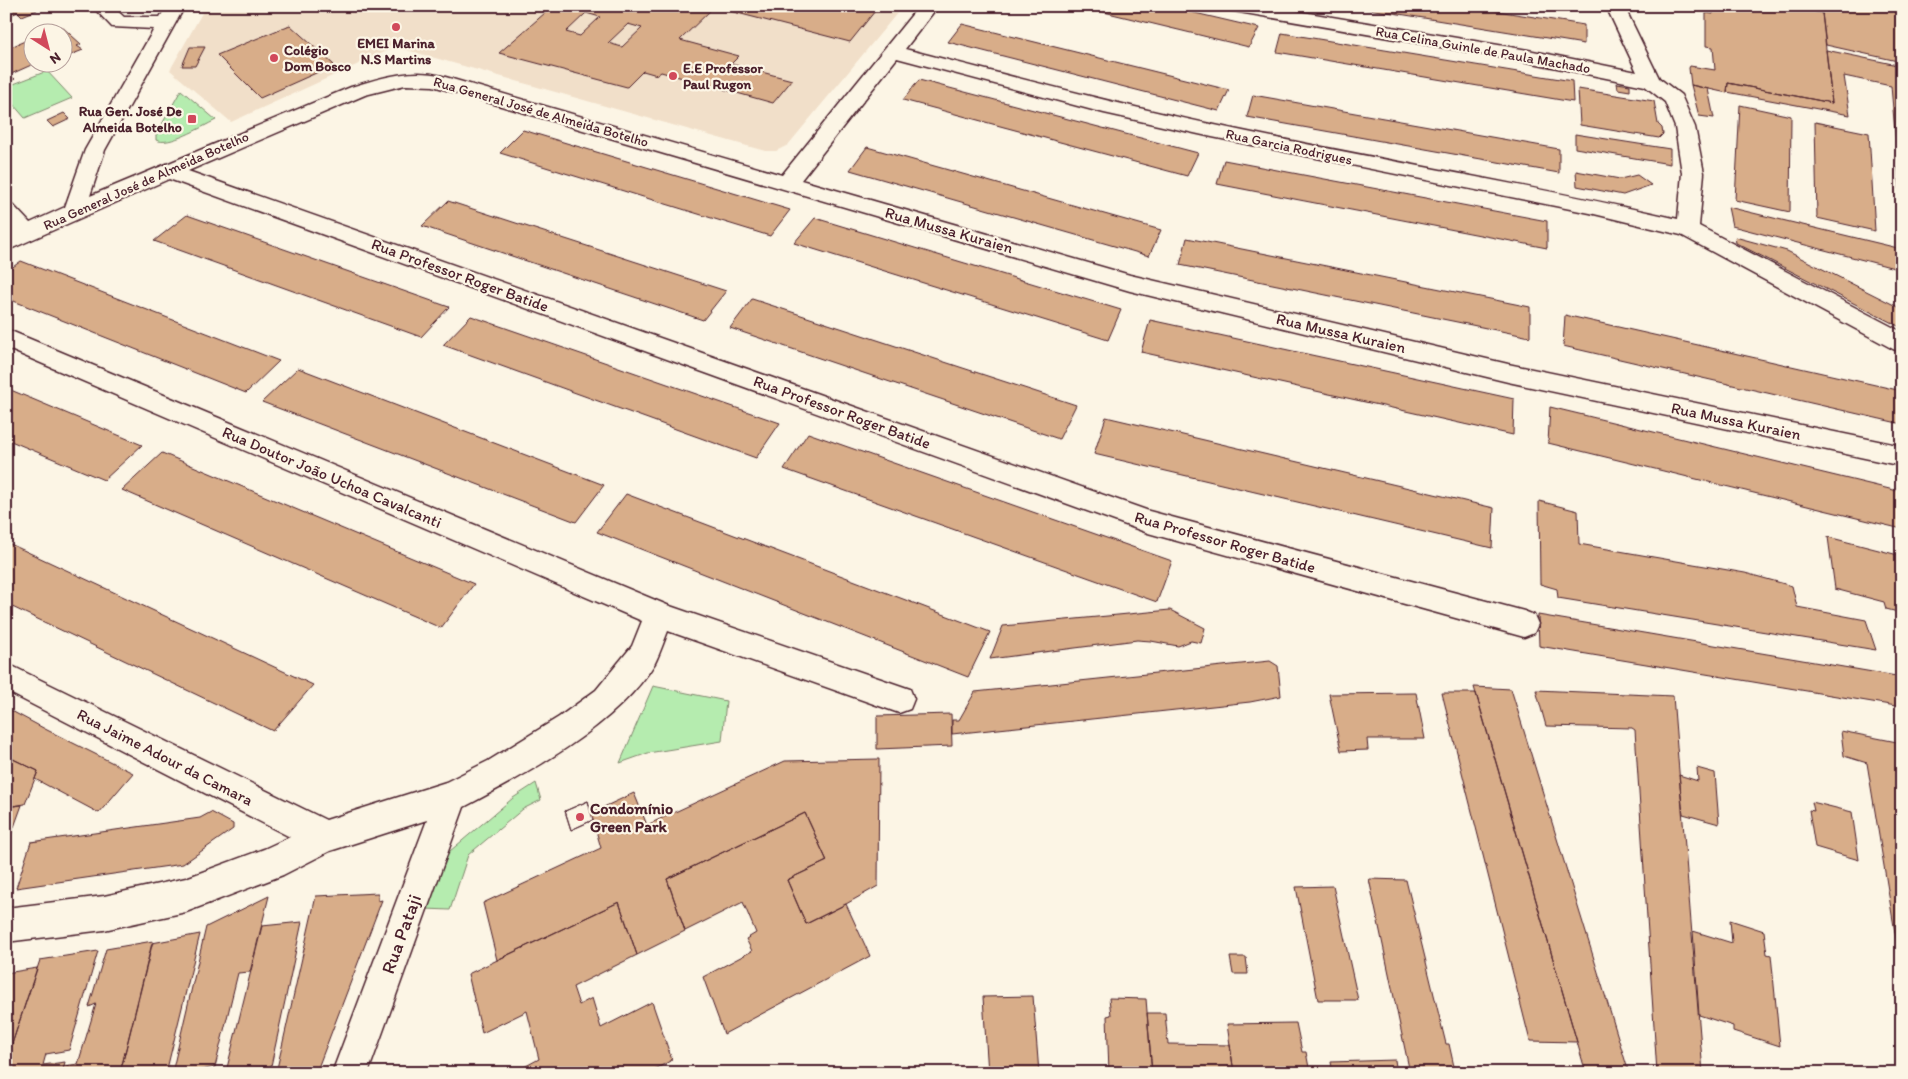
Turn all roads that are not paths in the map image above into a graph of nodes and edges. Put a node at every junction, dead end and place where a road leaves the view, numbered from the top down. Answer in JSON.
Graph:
{"nodes":[{"id":1,"x":101,"y":6,"type":"edge"},
{"id":2,"x":929,"y":6,"type":"edge"},
{"id":3,"x":1233,"y":6,"type":"edge"},
{"id":4,"x":1615,"y":6,"type":"edge"},
{"id":5,"x":171,"y":14,"type":"edge"},
{"id":6,"x":892,"y":51,"type":"junction"},
{"id":7,"x":1652,"y":81,"type":"junction"},
{"id":8,"x":168,"y":171,"type":"junction"},
{"id":9,"x":787,"y":183,"type":"junction"},
{"id":10,"x":6,"y":211,"type":"edge"},
{"id":11,"x":74,"y":211,"type":"junction"},
{"id":12,"x":1688,"y":229,"type":"junction"},
{"id":13,"x":27,"y":233,"type":"junction"},
{"id":14,"x":6,"y":243,"type":"edge"},
{"id":15,"x":6,"y":338,"type":"edge"},
{"id":16,"x":1902,"y":343,"type":"edge"},
{"id":17,"x":1902,"y":456,"type":"edge"},
{"id":18,"x":659,"y":615,"type":"junction"},
{"id":19,"x":1524,"y":624,"type":"dead end"},
{"id":20,"x":6,"y":676,"type":"edge"},
{"id":21,"x":899,"y":699,"type":"dead end"},
{"id":22,"x":452,"y":796,"type":"junction"},
{"id":23,"x":325,"y":837,"type":"junction"},
{"id":24,"x":6,"y":925,"type":"edge"},
{"id":25,"x":350,"y":1073,"type":"edge"}],
"edges":[{"from":1,"to":5,"type":"street"},
{"from":2,"to":6,"type":"street"},
{"from":3,"to":7,"type":"street","name":"Rua Celina Guinle de Paula Machado"},
{"from":4,"to":7,"type":"street"},
{"from":5,"to":11,"type":"street"},
{"from":6,"to":9,"type":"street"},
{"from":6,"to":12,"type":"street","name":"Rua Garcia Rodrigues"},
{"from":7,"to":12,"type":"street"},
{"from":8,"to":9,"type":"street","name":"Rua General José de Almeida Botelho"},
{"from":8,"to":11,"type":"street","name":"Rua General José de Almeida Botelho"},
{"from":8,"to":19,"type":"street","name":"Rua Professor Roger Batide"},
{"from":9,"to":17,"type":"street","name":"Rua Mussa Kuraien"},
{"from":10,"to":13,"type":"street"},
{"from":11,"to":13,"type":"street","name":"Rua General José de Almeida Botelho"},
{"from":12,"to":16,"type":"street"},
{"from":13,"to":14,"type":"street","name":"Rua General José de Almeida Botelho"},
{"from":15,"to":18,"type":"street","name":"Rua Doutor João Uchoa Cavalcanti"},
{"from":18,"to":21,"type":"street"},
{"from":18,"to":22,"type":"street"},
{"from":20,"to":23,"type":"street","name":"Rua Jaime Adour da Camara"},
{"from":22,"to":23,"type":"street"},
{"from":22,"to":25,"type":"street","name":"Rua Pataji"},
{"from":23,"to":24,"type":"street"}]}
